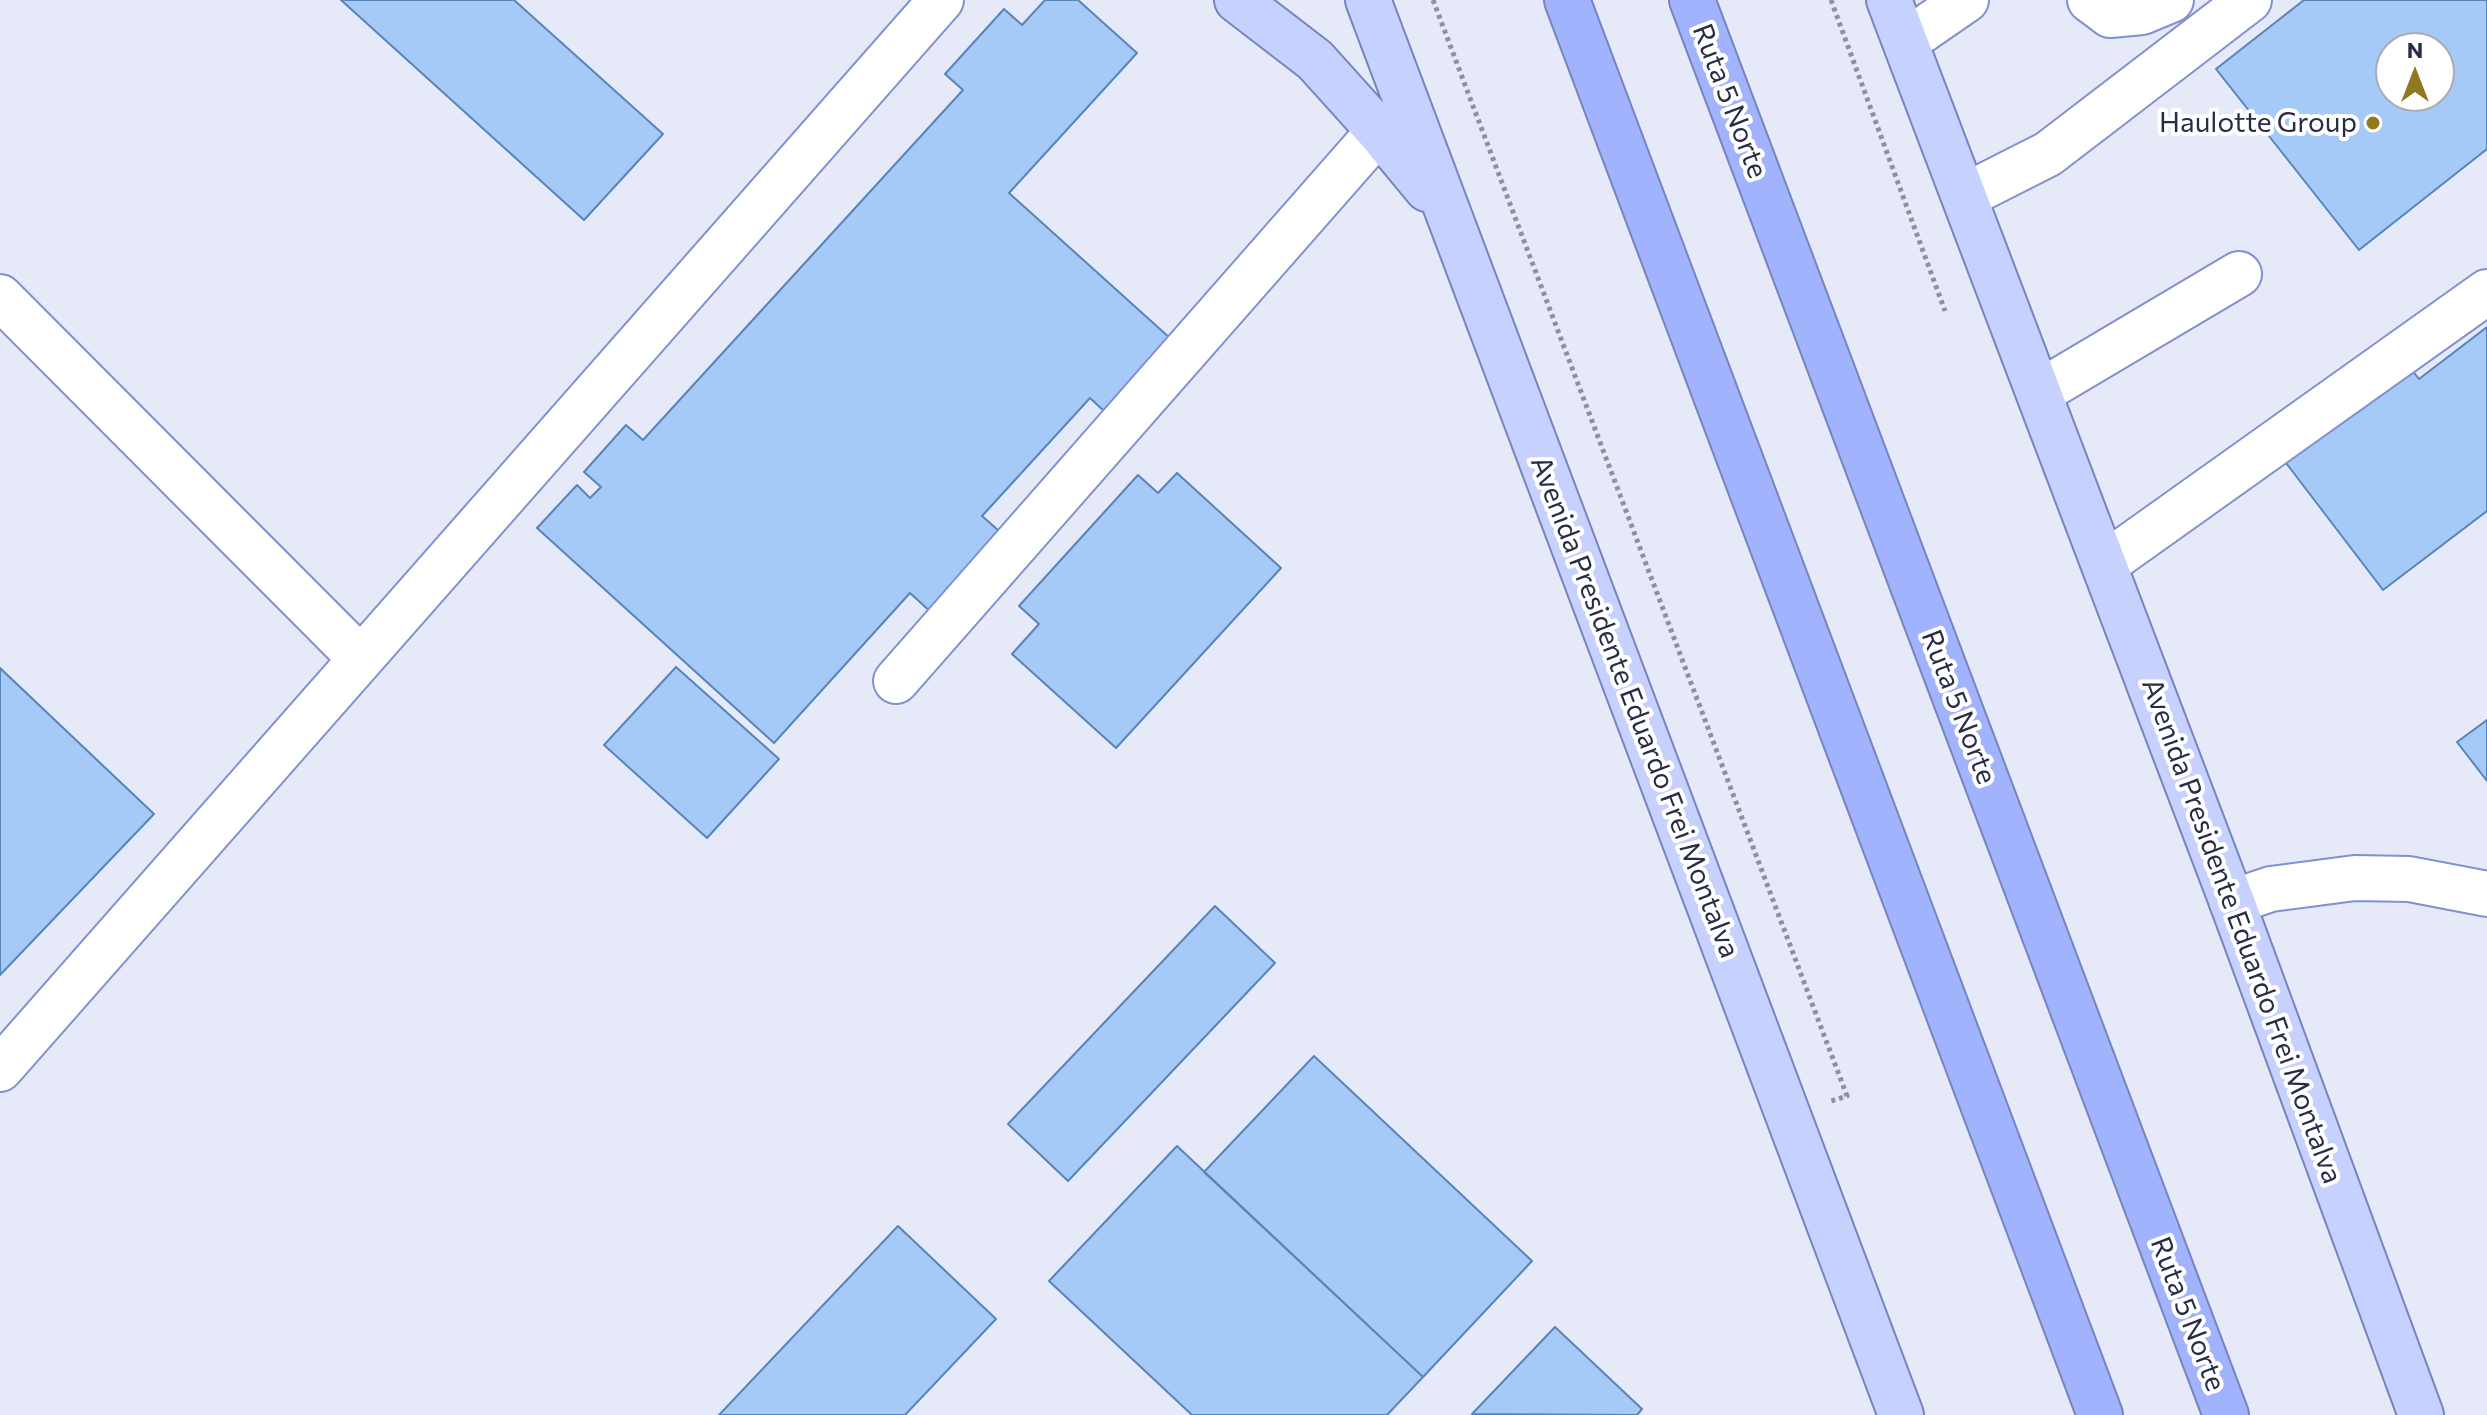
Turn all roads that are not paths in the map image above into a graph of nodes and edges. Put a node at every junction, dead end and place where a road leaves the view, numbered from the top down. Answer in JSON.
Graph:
{"nodes":[{"id":1,"x":941,"y":0,"type":"edge"},
{"id":2,"x":1237,"y":0,"type":"edge"},
{"id":3,"x":1368,"y":0,"type":"edge"},
{"id":4,"x":1567,"y":0,"type":"edge"},
{"id":5,"x":1692,"y":0,"type":"edge"},
{"id":6,"x":1889,"y":0,"type":"edge"},
{"id":7,"x":1966,"y":0,"type":"edge"},
{"id":8,"x":2090,"y":0,"type":"edge"},
{"id":9,"x":2171,"y":0,"type":"edge"},
{"id":10,"x":2249,"y":0,"type":"edge"},
{"id":11,"x":1920,"y":16,"type":"edge"},
{"id":12,"x":1928,"y":101,"type":"junction"},
{"id":13,"x":1379,"y":131,"type":"junction"},
{"id":14,"x":1965,"y":196,"type":"junction"},
{"id":15,"x":1450,"y":218,"type":"junction"},
{"id":16,"x":2239,"y":274,"type":"dead end"},
{"id":17,"x":2487,"y":292,"type":"edge"},
{"id":18,"x":0,"y":297,"type":"edge"},
{"id":19,"x":2040,"y":392,"type":"junction"},
{"id":20,"x":2105,"y":564,"type":"junction"},
{"id":21,"x":360,"y":658,"type":"junction"},
{"id":22,"x":896,"y":681,"type":"dead end"},
{"id":23,"x":2487,"y":894,"type":"edge"},
{"id":24,"x":2232,"y":902,"type":"junction"},
{"id":25,"x":0,"y":1069,"type":"edge"},
{"id":26,"x":1901,"y":1415,"type":"edge"},
{"id":27,"x":2100,"y":1415,"type":"edge"},
{"id":28,"x":2226,"y":1415,"type":"edge"},
{"id":29,"x":2421,"y":1415,"type":"edge"}],
"edges":[{"from":1,"to":21,"type":"lane"},
{"from":2,"to":13,"type":"main road"},
{"from":3,"to":15,"type":"main road","name":"Avenida Presidente Eduardo Frei Montalva"},
{"from":4,"to":27,"type":"highway"},
{"from":5,"to":28,"type":"highway","name":"Ruta 5 Norte"},
{"from":6,"to":12,"type":"main road","name":"Avenida Presidente Eduardo Frei Montalva"},
{"from":7,"to":11,"type":"lane"},
{"from":8,"to":9,"type":"lane"},
{"from":10,"to":14,"type":"lane"},
{"from":11,"to":12,"type":"main road"},
{"from":12,"to":14,"type":"main road","name":"Avenida Presidente Eduardo Frei Montalva"},
{"from":13,"to":15,"type":"main road"},
{"from":13,"to":22,"type":"lane"},
{"from":14,"to":19,"type":"main road","name":"Avenida Presidente Eduardo Frei Montalva"},
{"from":15,"to":26,"type":"main road","name":"Avenida Presidente Eduardo Frei Montalva"},
{"from":16,"to":19,"type":"lane"},
{"from":17,"to":20,"type":"lane"},
{"from":18,"to":21,"type":"lane"},
{"from":19,"to":20,"type":"main road","name":"Avenida Presidente Eduardo Frei Montalva"},
{"from":20,"to":24,"type":"main road","name":"Avenida Presidente Eduardo Frei Montalva"},
{"from":21,"to":25,"type":"lane"},
{"from":23,"to":24,"type":"lane"},
{"from":24,"to":29,"type":"main road","name":"Avenida Presidente Eduardo Frei Montalva"}]}
